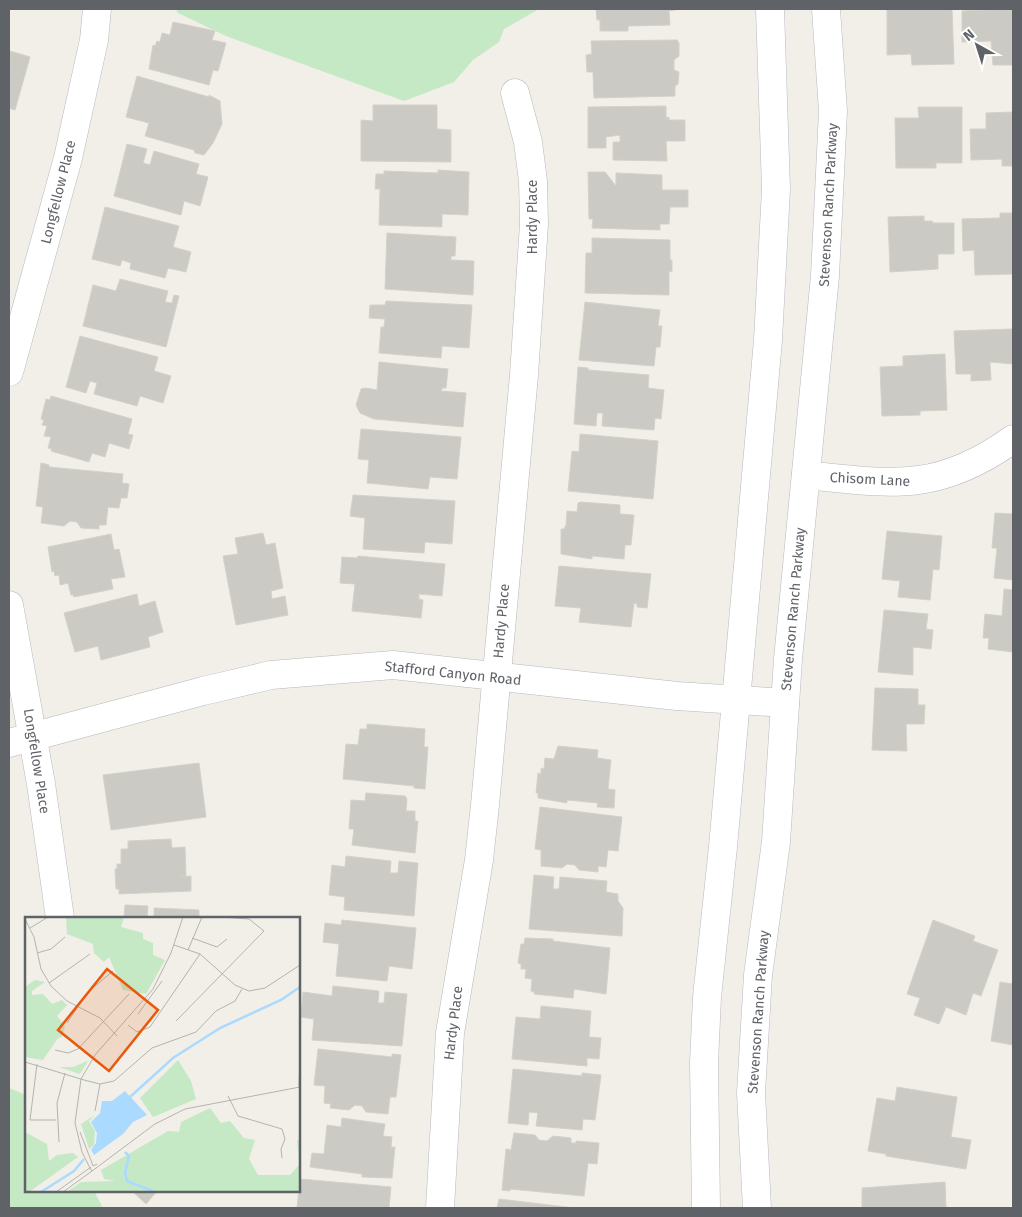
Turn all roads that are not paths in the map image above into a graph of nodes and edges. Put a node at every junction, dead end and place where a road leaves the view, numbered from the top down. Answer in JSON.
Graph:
{"nodes":[{"id":1,"x":97,"y":9,"type":"edge"},
{"id":2,"x":770,"y":9,"type":"edge"},
{"id":3,"x":826,"y":9,"type":"edge"},
{"id":4,"x":515,"y":93,"type":"dead end"},
{"id":5,"x":9,"y":372,"type":"edge"},
{"id":6,"x":1013,"y":439,"type":"edge"},
{"id":7,"x":806,"y":475,"type":"junction"},
{"id":8,"x":9,"y":605,"type":"edge"},
{"id":9,"x":496,"y":676,"type":"junction"},
{"id":10,"x":735,"y":700,"type":"junction"},
{"id":11,"x":785,"y":703,"type":"junction"},
{"id":12,"x":21,"y":740,"type":"edge"},
{"id":13,"x":60,"y":917,"type":"edge"},
{"id":14,"x":440,"y":1208,"type":"edge"},
{"id":15,"x":706,"y":1208,"type":"edge"},
{"id":16,"x":757,"y":1208,"type":"edge"}],
"edges":[{"from":1,"to":5,"type":"street","name":"Longfellow Place"},
{"from":2,"to":10,"type":"street"},
{"from":3,"to":7,"type":"street","name":"Stevenson Ranch Parkway"},
{"from":4,"to":9,"type":"street","name":"Hardy Place"},
{"from":6,"to":7,"type":"street","name":"Chisom Lane"},
{"from":7,"to":11,"type":"street","name":"Stevenson Ranch Parkway"},
{"from":8,"to":12,"type":"street","name":"Longfellow Place"},
{"from":9,"to":10,"type":"street","name":"Stafford Canyon Road"},
{"from":9,"to":12,"type":"street","name":"Stafford Canyon Road"},
{"from":9,"to":14,"type":"street","name":"Hardy Place"},
{"from":10,"to":11,"type":"street","name":"Stafford Canyon Road"},
{"from":10,"to":15,"type":"street"},
{"from":11,"to":16,"type":"street","name":"Stevenson Ranch Parkway"},
{"from":12,"to":13,"type":"street","name":"Longfellow Place"}]}
